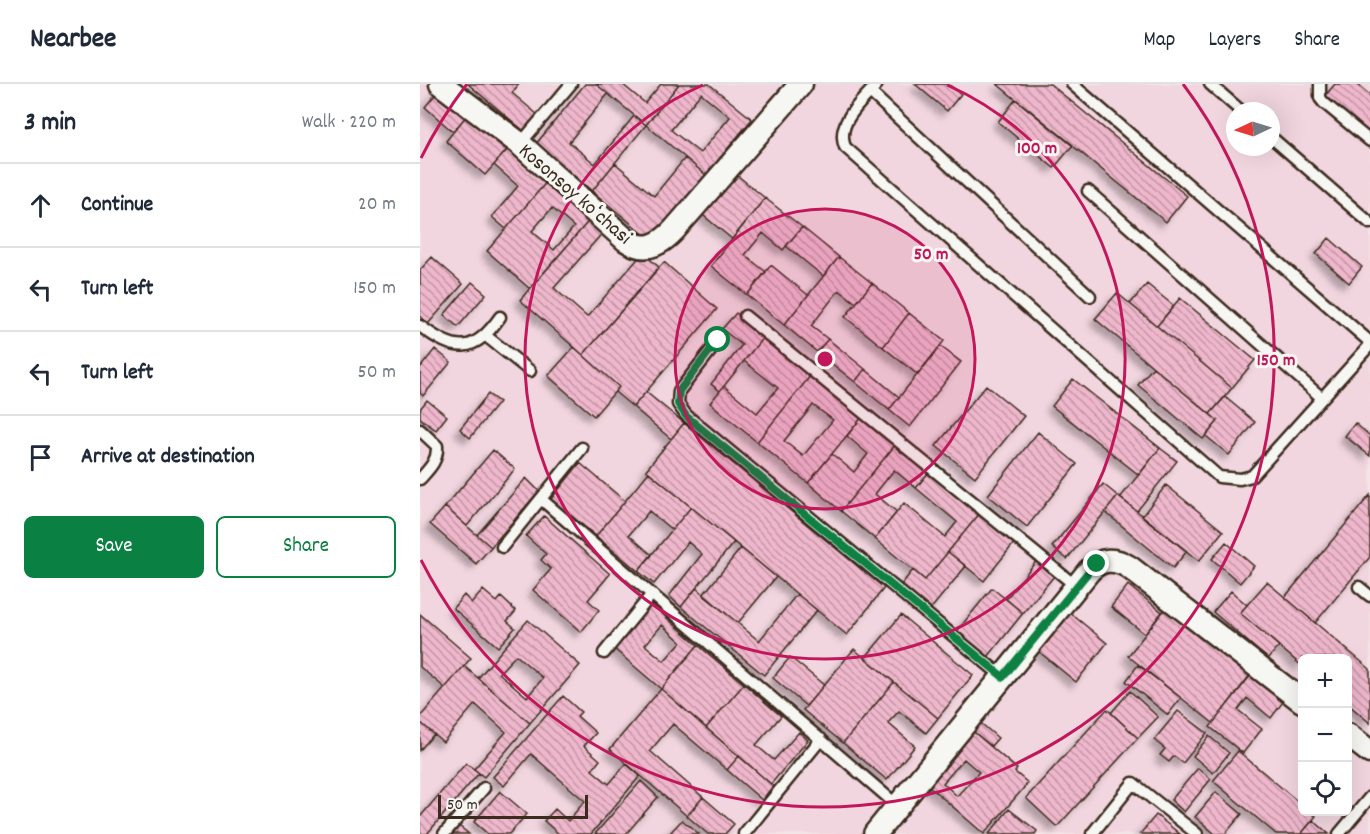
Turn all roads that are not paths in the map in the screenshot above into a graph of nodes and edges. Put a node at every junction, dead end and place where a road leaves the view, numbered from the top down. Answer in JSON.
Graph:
{"nodes":[{"id":1,"x":441,"y":84,"type":"edge"},
{"id":2,"x":571,"y":84,"type":"edge"},
{"id":3,"x":801,"y":84,"type":"edge"},
{"id":4,"x":1072,"y":84,"type":"edge"},
{"id":5,"x":1210,"y":84,"type":"edge"},
{"id":6,"x":1320,"y":84,"type":"edge"},
{"id":7,"x":874,"y":88,"type":"edge"},
{"id":8,"x":1231,"y":102,"type":"edge"},
{"id":9,"x":1370,"y":141,"type":"edge"},
{"id":10,"x":519,"y":144,"type":"junction"},
{"id":11,"x":1280,"y":145,"type":"edge"},
{"id":12,"x":1088,"y":191,"type":"dead end"},
{"id":13,"x":1370,"y":223,"type":"edge"},
{"id":14,"x":1090,"y":296,"type":"dead end"},
{"id":15,"x":745,"y":316,"type":"dead end"},
{"id":16,"x":500,"y":317,"type":"dead end"},
{"id":17,"x":420,"y":326,"type":"edge"},
{"id":18,"x":486,"y":336,"type":"junction"},
{"id":19,"x":718,"y":340,"type":"dead end"},
{"id":20,"x":1370,"y":344,"type":"edge"},
{"id":21,"x":530,"y":371,"type":"dead end"},
{"id":22,"x":1322,"y":398,"type":"junction"},
{"id":23,"x":420,"y":430,"type":"edge"},
{"id":24,"x":582,"y":447,"type":"dead end"},
{"id":25,"x":420,"y":479,"type":"edge"},
{"id":26,"x":541,"y":499,"type":"junction"},
{"id":27,"x":502,"y":547,"type":"dead end"},
{"id":28,"x":1077,"y":587,"type":"junction"},
{"id":29,"x":1359,"y":587,"type":"dead end"},
{"id":30,"x":652,"y":594,"type":"junction"},
{"id":31,"x":1370,"y":596,"type":"edge"},
{"id":32,"x":604,"y":653,"type":"dead end"},
{"id":33,"x":1003,"y":677,"type":"junction"},
{"id":34,"x":1298,"y":698,"type":"edge"},
{"id":35,"x":821,"y":739,"type":"junction"},
{"id":36,"x":1352,"y":739,"type":"edge"},
{"id":37,"x":1370,"y":752,"type":"edge"},
{"id":38,"x":484,"y":788,"type":"dead end"},
{"id":39,"x":1370,"y":797,"type":"edge"},
{"id":40,"x":899,"y":806,"type":"junction"},
{"id":41,"x":444,"y":834,"type":"edge"},
{"id":42,"x":744,"y":834,"type":"edge"},
{"id":43,"x":875,"y":834,"type":"edge"},
{"id":44,"x":1092,"y":834,"type":"edge"},
{"id":45,"x":1197,"y":834,"type":"edge"},
{"id":46,"x":1339,"y":834,"type":"edge"}],
"edges":[{"from":1,"to":10,"type":"street","name":"Kosonsoy koʻchasi"},
{"from":2,"to":10,"type":"lane"},
{"from":3,"to":10,"type":"street","name":"Kosonsoy koʻchasi"},
{"from":4,"to":20,"type":"lane"},
{"from":5,"to":8,"type":"lane"},
{"from":6,"to":9,"type":"lane"},
{"from":7,"to":14,"type":"lane"},
{"from":7,"to":22,"type":"lane"},
{"from":11,"to":13,"type":"lane"},
{"from":12,"to":22,"type":"lane"},
{"from":15,"to":28,"type":"lane"},
{"from":16,"to":18,"type":"lane"},
{"from":17,"to":18,"type":"lane"},
{"from":18,"to":21,"type":"lane"},
{"from":19,"to":33,"type":"lane"},
{"from":20,"to":22,"type":"lane"},
{"from":23,"to":25,"type":"lane"},
{"from":24,"to":26,"type":"lane"},
{"from":26,"to":27,"type":"lane"},
{"from":26,"to":30,"type":"lane"},
{"from":28,"to":33,"type":"street"},
{"from":28,"to":34,"type":"street"},
{"from":29,"to":31,"type":"lane"},
{"from":30,"to":32,"type":"lane"},
{"from":30,"to":35,"type":"lane"},
{"from":33,"to":40,"type":"street"},
{"from":35,"to":40,"type":"lane"},
{"from":35,"to":42,"type":"lane"},
{"from":36,"to":37,"type":"street"},
{"from":38,"to":41,"type":"lane"},
{"from":39,"to":46,"type":"lane"},
{"from":40,"to":43,"type":"street"},
{"from":44,"to":45,"type":"lane"}]}
